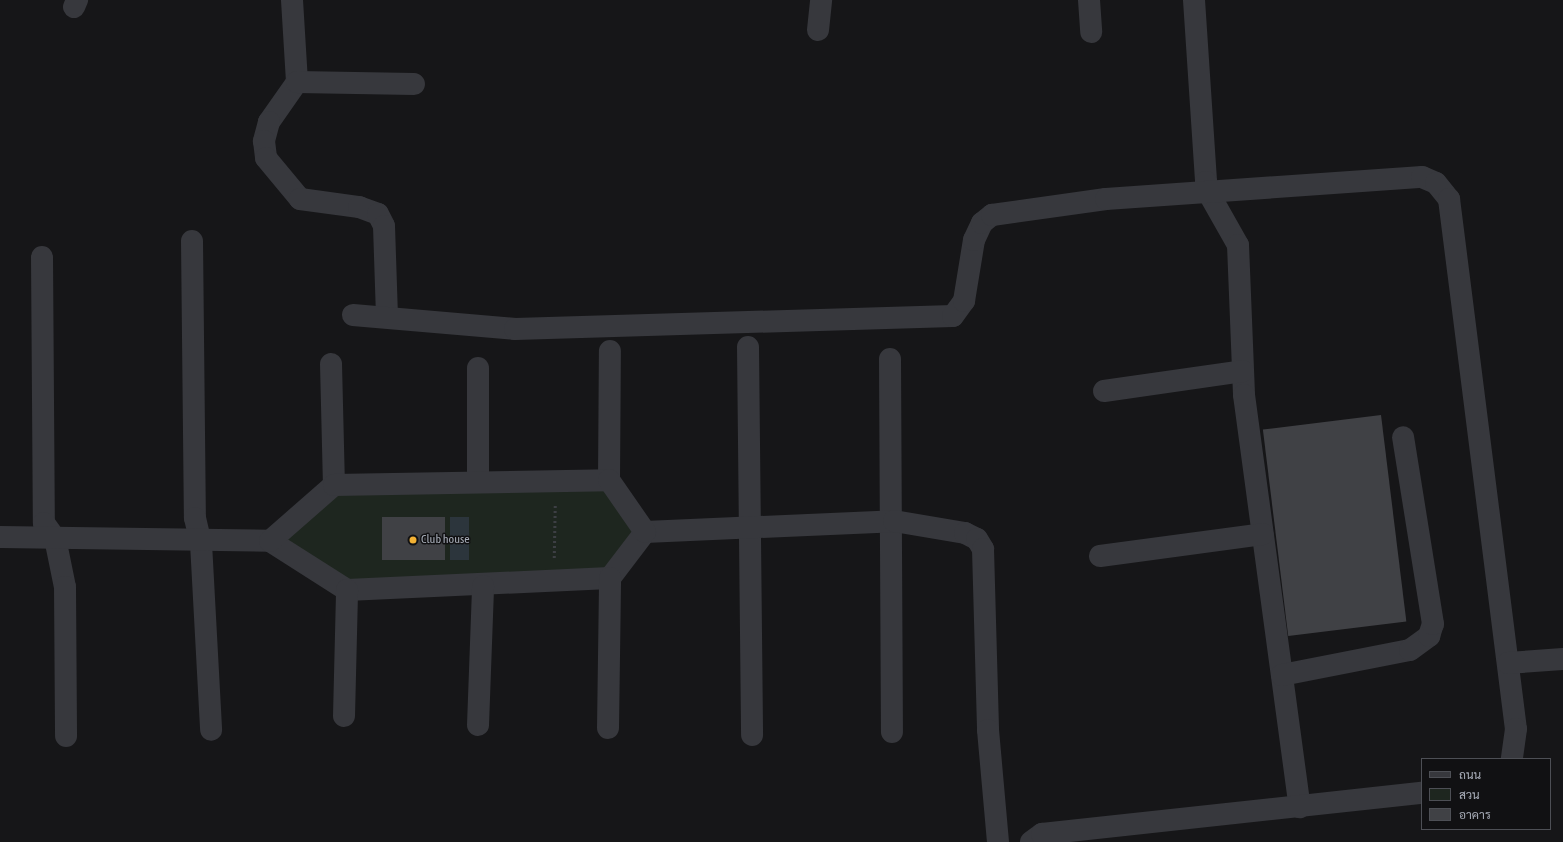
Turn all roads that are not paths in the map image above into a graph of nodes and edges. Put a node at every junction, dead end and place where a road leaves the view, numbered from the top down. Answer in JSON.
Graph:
{"nodes":[{"id":1,"x":292,"y":0,"type":"edge"},
{"id":2,"x":821,"y":0,"type":"edge"},
{"id":3,"x":1089,"y":0,"type":"edge"},
{"id":4,"x":1194,"y":0,"type":"edge"},
{"id":5,"x":818,"y":30,"type":"dead end"},
{"id":6,"x":1092,"y":32,"type":"dead end"},
{"id":7,"x":297,"y":82,"type":"junction"},
{"id":8,"x":414,"y":84,"type":"dead end"},
{"id":9,"x":1208,"y":192,"type":"junction"},
{"id":10,"x":192,"y":241,"type":"dead end"},
{"id":11,"x":42,"y":256,"type":"dead end"},
{"id":12,"x":353,"y":314,"type":"dead end"},
{"id":13,"x":387,"y":317,"type":"junction"},
{"id":14,"x":748,"y":346,"type":"dead end"},
{"id":15,"x":610,"y":351,"type":"dead end"},
{"id":16,"x":890,"y":359,"type":"dead end"},
{"id":17,"x":331,"y":364,"type":"dead end"},
{"id":18,"x":478,"y":368,"type":"dead end"},
{"id":19,"x":1243,"y":371,"type":"junction"},
{"id":20,"x":1104,"y":391,"type":"dead end"},
{"id":21,"x":1403,"y":437,"type":"dead end"},
{"id":22,"x":609,"y":480,"type":"junction"},
{"id":23,"x":478,"y":482,"type":"junction"},
{"id":24,"x":334,"y":485,"type":"junction"},
{"id":25,"x":894,"y":521,"type":"junction"},
{"id":26,"x":752,"y":527,"type":"junction"},
{"id":27,"x":645,"y":532,"type":"junction"},
{"id":28,"x":1263,"y":534,"type":"junction"},
{"id":29,"x":0,"y":537,"type":"edge"},
{"id":30,"x":55,"y":538,"type":"junction"},
{"id":31,"x":270,"y":542,"type":"junction"},
{"id":32,"x":201,"y":543,"type":"junction"},
{"id":33,"x":1100,"y":556,"type":"dead end"},
{"id":34,"x":610,"y":578,"type":"junction"},
{"id":35,"x":483,"y":586,"type":"junction"},
{"id":36,"x":347,"y":590,"type":"junction"},
{"id":37,"x":1563,"y":659,"type":"edge"},
{"id":38,"x":1508,"y":663,"type":"junction"},
{"id":39,"x":1282,"y":676,"type":"junction"},
{"id":40,"x":344,"y":716,"type":"dead end"},
{"id":41,"x":478,"y":725,"type":"dead end"},
{"id":42,"x":608,"y":728,"type":"dead end"},
{"id":43,"x":212,"y":730,"type":"dead end"},
{"id":44,"x":892,"y":732,"type":"dead end"},
{"id":45,"x":752,"y":735,"type":"dead end"},
{"id":46,"x":66,"y":736,"type":"dead end"},
{"id":47,"x":1512,"y":758,"type":"edge"},
{"id":48,"x":1421,"y":793,"type":"edge"},
{"id":49,"x":1300,"y":807,"type":"junction"},
{"id":50,"x":998,"y":842,"type":"edge"},
{"id":51,"x":1031,"y":842,"type":"edge"}],
"edges":[{"from":1,"to":7,"type":"street"},
{"from":2,"to":5,"type":"street"},
{"from":3,"to":6,"type":"street"},
{"from":4,"to":9,"type":"street"},
{"from":7,"to":8,"type":"street"},
{"from":7,"to":13,"type":"street"},
{"from":9,"to":13,"type":"street"},
{"from":9,"to":19,"type":"street"},
{"from":9,"to":38,"type":"street"},
{"from":10,"to":32,"type":"street"},
{"from":11,"to":30,"type":"street"},
{"from":12,"to":13,"type":"street"},
{"from":14,"to":26,"type":"street"},
{"from":15,"to":22,"type":"street"},
{"from":16,"to":25,"type":"street"},
{"from":17,"to":24,"type":"street"},
{"from":18,"to":23,"type":"street"},
{"from":19,"to":20,"type":"street"},
{"from":19,"to":28,"type":"street"},
{"from":21,"to":39,"type":"street"},
{"from":22,"to":23,"type":"street"},
{"from":22,"to":27,"type":"street"},
{"from":23,"to":24,"type":"street"},
{"from":24,"to":31,"type":"street"},
{"from":25,"to":26,"type":"street"},
{"from":25,"to":44,"type":"street"},
{"from":25,"to":50,"type":"street"},
{"from":26,"to":27,"type":"street"},
{"from":26,"to":45,"type":"street"},
{"from":27,"to":34,"type":"street"},
{"from":28,"to":33,"type":"street"},
{"from":28,"to":39,"type":"street"},
{"from":29,"to":30,"type":"street"},
{"from":30,"to":32,"type":"street"},
{"from":30,"to":46,"type":"street"},
{"from":31,"to":32,"type":"street"},
{"from":31,"to":36,"type":"street"},
{"from":32,"to":43,"type":"street"},
{"from":34,"to":35,"type":"street"},
{"from":34,"to":42,"type":"street"},
{"from":35,"to":36,"type":"street"},
{"from":35,"to":41,"type":"street"},
{"from":36,"to":40,"type":"street"},
{"from":37,"to":38,"type":"street"},
{"from":38,"to":47,"type":"street"},
{"from":39,"to":49,"type":"street"},
{"from":48,"to":49,"type":"street"},
{"from":49,"to":51,"type":"street"}]}
